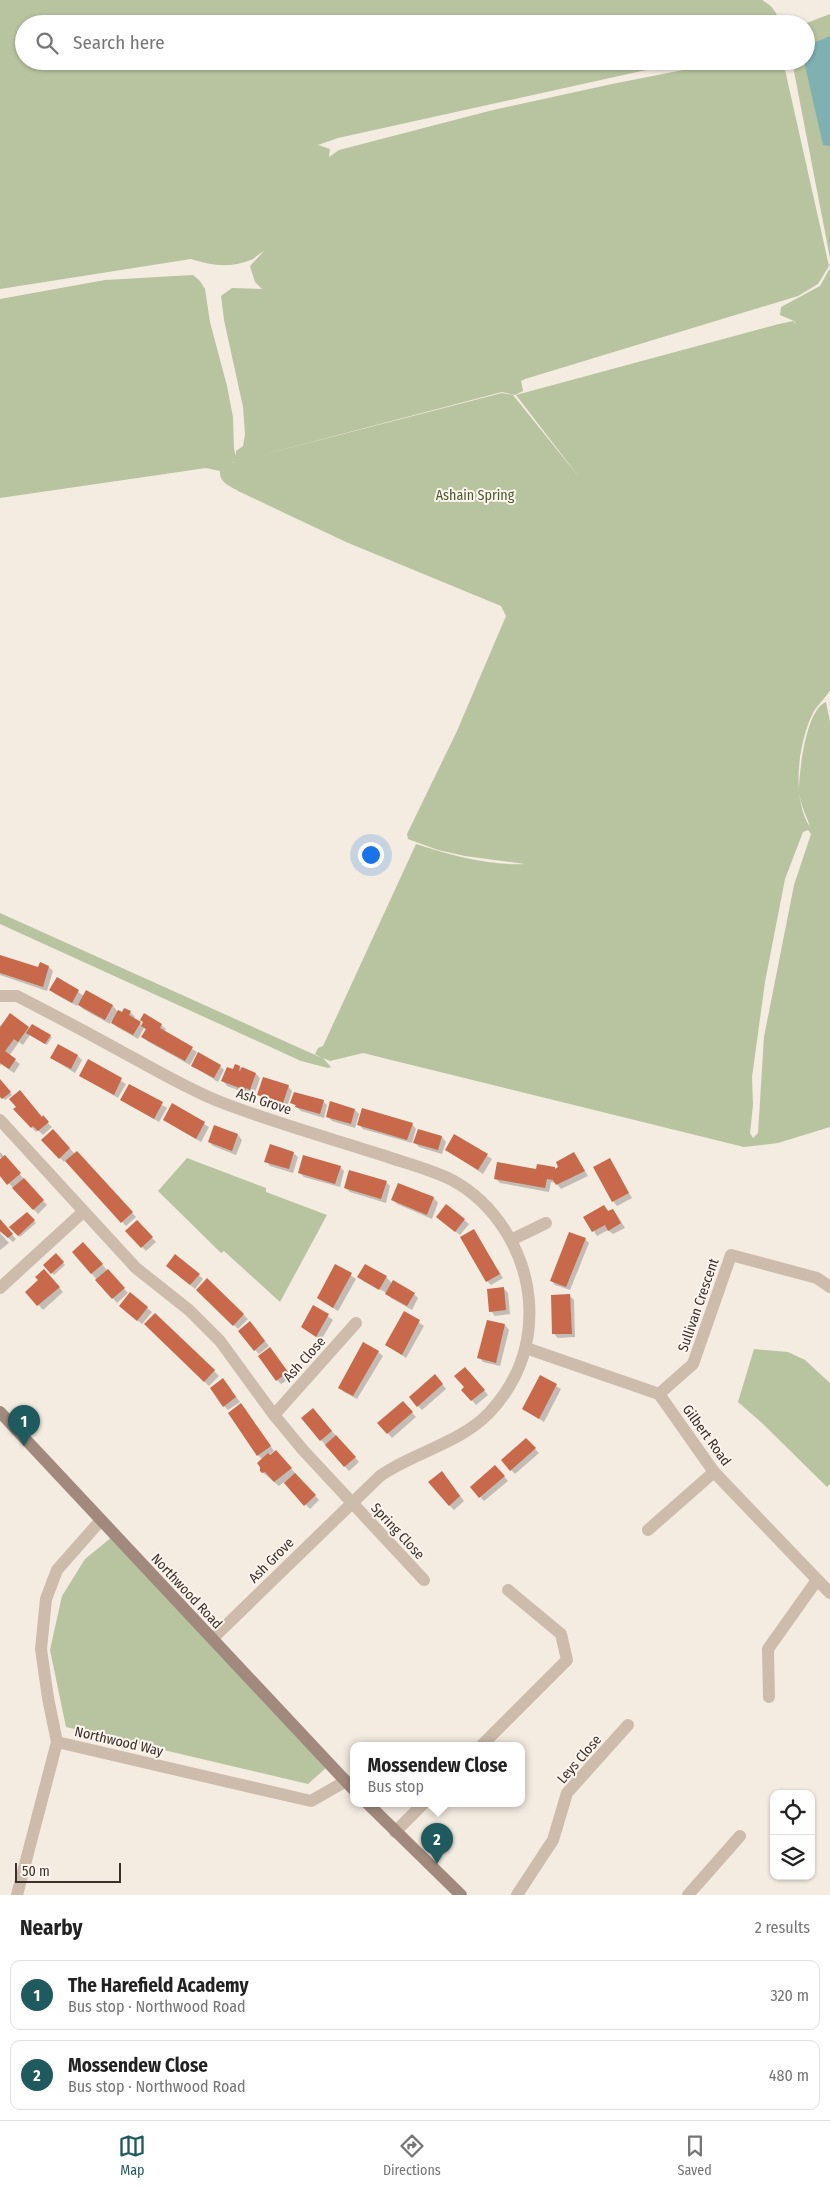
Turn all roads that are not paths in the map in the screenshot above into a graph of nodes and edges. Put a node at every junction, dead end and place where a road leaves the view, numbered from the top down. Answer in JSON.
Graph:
{"nodes":[{"id":1,"x":0,"y":996,"type":"edge"},
{"id":2,"x":0,"y":1120,"type":"edge"},
{"id":3,"x":83,"y":1212,"type":"junction"},
{"id":4,"x":546,"y":1223,"type":"dead end"},
{"id":5,"x":512,"y":1240,"type":"junction"},
{"id":6,"x":830,"y":1287,"type":"edge"},
{"id":7,"x":0,"y":1288,"type":"edge"},
{"id":8,"x":356,"y":1323,"type":"dead end"},
{"id":9,"x":526,"y":1348,"type":"junction"},
{"id":10,"x":659,"y":1394,"type":"junction"},
{"id":11,"x":0,"y":1412,"type":"edge"},
{"id":12,"x":274,"y":1415,"type":"junction"},
{"id":13,"x":714,"y":1472,"type":"junction"},
{"id":14,"x":351,"y":1502,"type":"junction"},
{"id":15,"x":101,"y":1520,"type":"junction"},
{"id":16,"x":648,"y":1530,"type":"dead end"},
{"id":17,"x":424,"y":1580,"type":"dead end"},
{"id":18,"x":817,"y":1580,"type":"junction"},
{"id":19,"x":508,"y":1590,"type":"dead end"},
{"id":20,"x":830,"y":1593,"type":"edge"},
{"id":21,"x":212,"y":1639,"type":"junction"},
{"id":22,"x":769,"y":1697,"type":"dead end"},
{"id":23,"x":628,"y":1725,"type":"dead end"},
{"id":24,"x":57,"y":1742,"type":"junction"},
{"id":25,"x":485,"y":1742,"type":"edge"},
{"id":26,"x":350,"y":1785,"type":"edge"},
{"id":27,"x":371,"y":1807,"type":"edge"},
{"id":28,"x":420,"y":1807,"type":"edge"},
{"id":29,"x":395,"y":1832,"type":"junction"},
{"id":30,"x":740,"y":1836,"type":"dead end"},
{"id":31,"x":17,"y":1895,"type":"edge"},
{"id":32,"x":461,"y":1895,"type":"edge"},
{"id":33,"x":516,"y":1895,"type":"edge"},
{"id":34,"x":688,"y":1895,"type":"edge"}],
"edges":[{"from":1,"to":5,"type":"street","name":"Ash Grove"},
{"from":2,"to":3,"type":"street"},
{"from":3,"to":7,"type":"street"},
{"from":3,"to":12,"type":"street"},
{"from":4,"to":5,"type":"street"},
{"from":5,"to":9,"type":"street","name":"Ash Grove"},
{"from":6,"to":10,"type":"street","name":"Sullivan Crescent"},
{"from":8,"to":12,"type":"street","name":"Ash Close"},
{"from":9,"to":10,"type":"street"},
{"from":9,"to":14,"type":"street","name":"Ash Grove"},
{"from":10,"to":13,"type":"street","name":"Gilbert Road"},
{"from":11,"to":15,"type":"street","name":"Northwood Road"},
{"from":12,"to":14,"type":"street"},
{"from":13,"to":16,"type":"street"},
{"from":13,"to":18,"type":"street","name":"Gilbert Road"},
{"from":14,"to":17,"type":"street","name":"Spring Close"},
{"from":14,"to":21,"type":"street","name":"Ash Grove"},
{"from":15,"to":21,"type":"street","name":"Northwood Road"},
{"from":15,"to":24,"type":"street","name":"Northwood Way"},
{"from":18,"to":20,"type":"street","name":"Gilbert Road"},
{"from":18,"to":22,"type":"street"},
{"from":19,"to":25,"type":"street"},
{"from":21,"to":26,"type":"street","name":"Northwood Road"},
{"from":23,"to":33,"type":"street","name":"Leys Close"},
{"from":24,"to":26,"type":"street","name":"Northwood Way"},
{"from":24,"to":31,"type":"street"},
{"from":27,"to":29,"type":"street"},
{"from":28,"to":29,"type":"street"},
{"from":29,"to":32,"type":"street"},
{"from":30,"to":34,"type":"street"}]}
